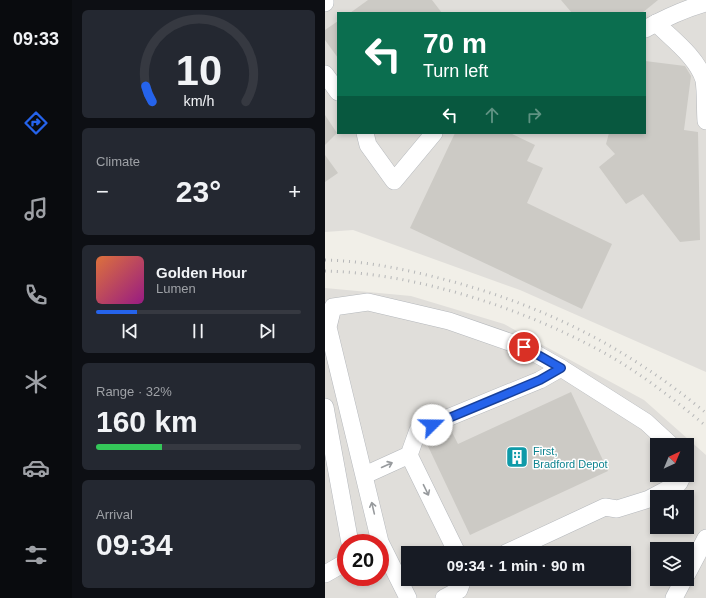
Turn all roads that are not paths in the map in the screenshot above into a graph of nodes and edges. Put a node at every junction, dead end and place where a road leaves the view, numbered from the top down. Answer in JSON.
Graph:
{"nodes":[{"id":1,"x":706,"y":3,"type":"edge"},
{"id":2,"x":650,"y":26,"type":"edge"},
{"id":3,"x":325,"y":74,"type":"edge"},
{"id":4,"x":337,"y":91,"type":"edge"},
{"id":5,"x":706,"y":121,"type":"edge"},
{"id":6,"x":365,"y":134,"type":"edge"},
{"id":7,"x":433,"y":134,"type":"edge"},
{"id":8,"x":561,"y":368,"type":"junction"},
{"id":9,"x":325,"y":407,"type":"edge"},
{"id":10,"x":663,"y":438,"type":"edge"},
{"id":11,"x":409,"y":455,"type":"junction"},
{"id":12,"x":365,"y":475,"type":"junction"},
{"id":13,"x":680,"y":482,"type":"edge"},
{"id":14,"x":348,"y":534,"type":"edge"},
{"id":15,"x":378,"y":534,"type":"edge"},
{"id":16,"x":706,"y":538,"type":"edge"},
{"id":17,"x":454,"y":546,"type":"edge"},
{"id":18,"x":521,"y":546,"type":"edge"},
{"id":19,"x":389,"y":561,"type":"edge"},
{"id":20,"x":694,"y":561,"type":"edge"},
{"id":21,"x":337,"y":567,"type":"edge"},
{"id":22,"x":325,"y":574,"type":"edge"},
{"id":23,"x":460,"y":586,"type":"edge"},
{"id":24,"x":680,"y":586,"type":"edge"},
{"id":25,"x":408,"y":598,"type":"edge"},
{"id":26,"x":444,"y":598,"type":"edge"},
{"id":27,"x":674,"y":598,"type":"edge"}],
"edges":[{"from":1,"to":2,"type":"street"},
{"from":2,"to":5,"type":"street"},
{"from":3,"to":4,"type":"street"},
{"from":6,"to":7,"type":"street"},
{"from":8,"to":10,"type":"street"},
{"from":8,"to":11,"type":"street"},
{"from":8,"to":12,"type":"street"},
{"from":9,"to":14,"type":"street"},
{"from":12,"to":11,"type":"street","one_way":true},
{"from":11,"to":17,"type":"street","one_way":true},
{"from":15,"to":12,"type":"street","one_way":true},
{"from":13,"to":18,"type":"street"},
{"from":16,"to":20,"type":"street"},
{"from":19,"to":25,"type":"street"},
{"from":21,"to":22,"type":"street"},
{"from":23,"to":26,"type":"street"},
{"from":24,"to":27,"type":"street"}]}
